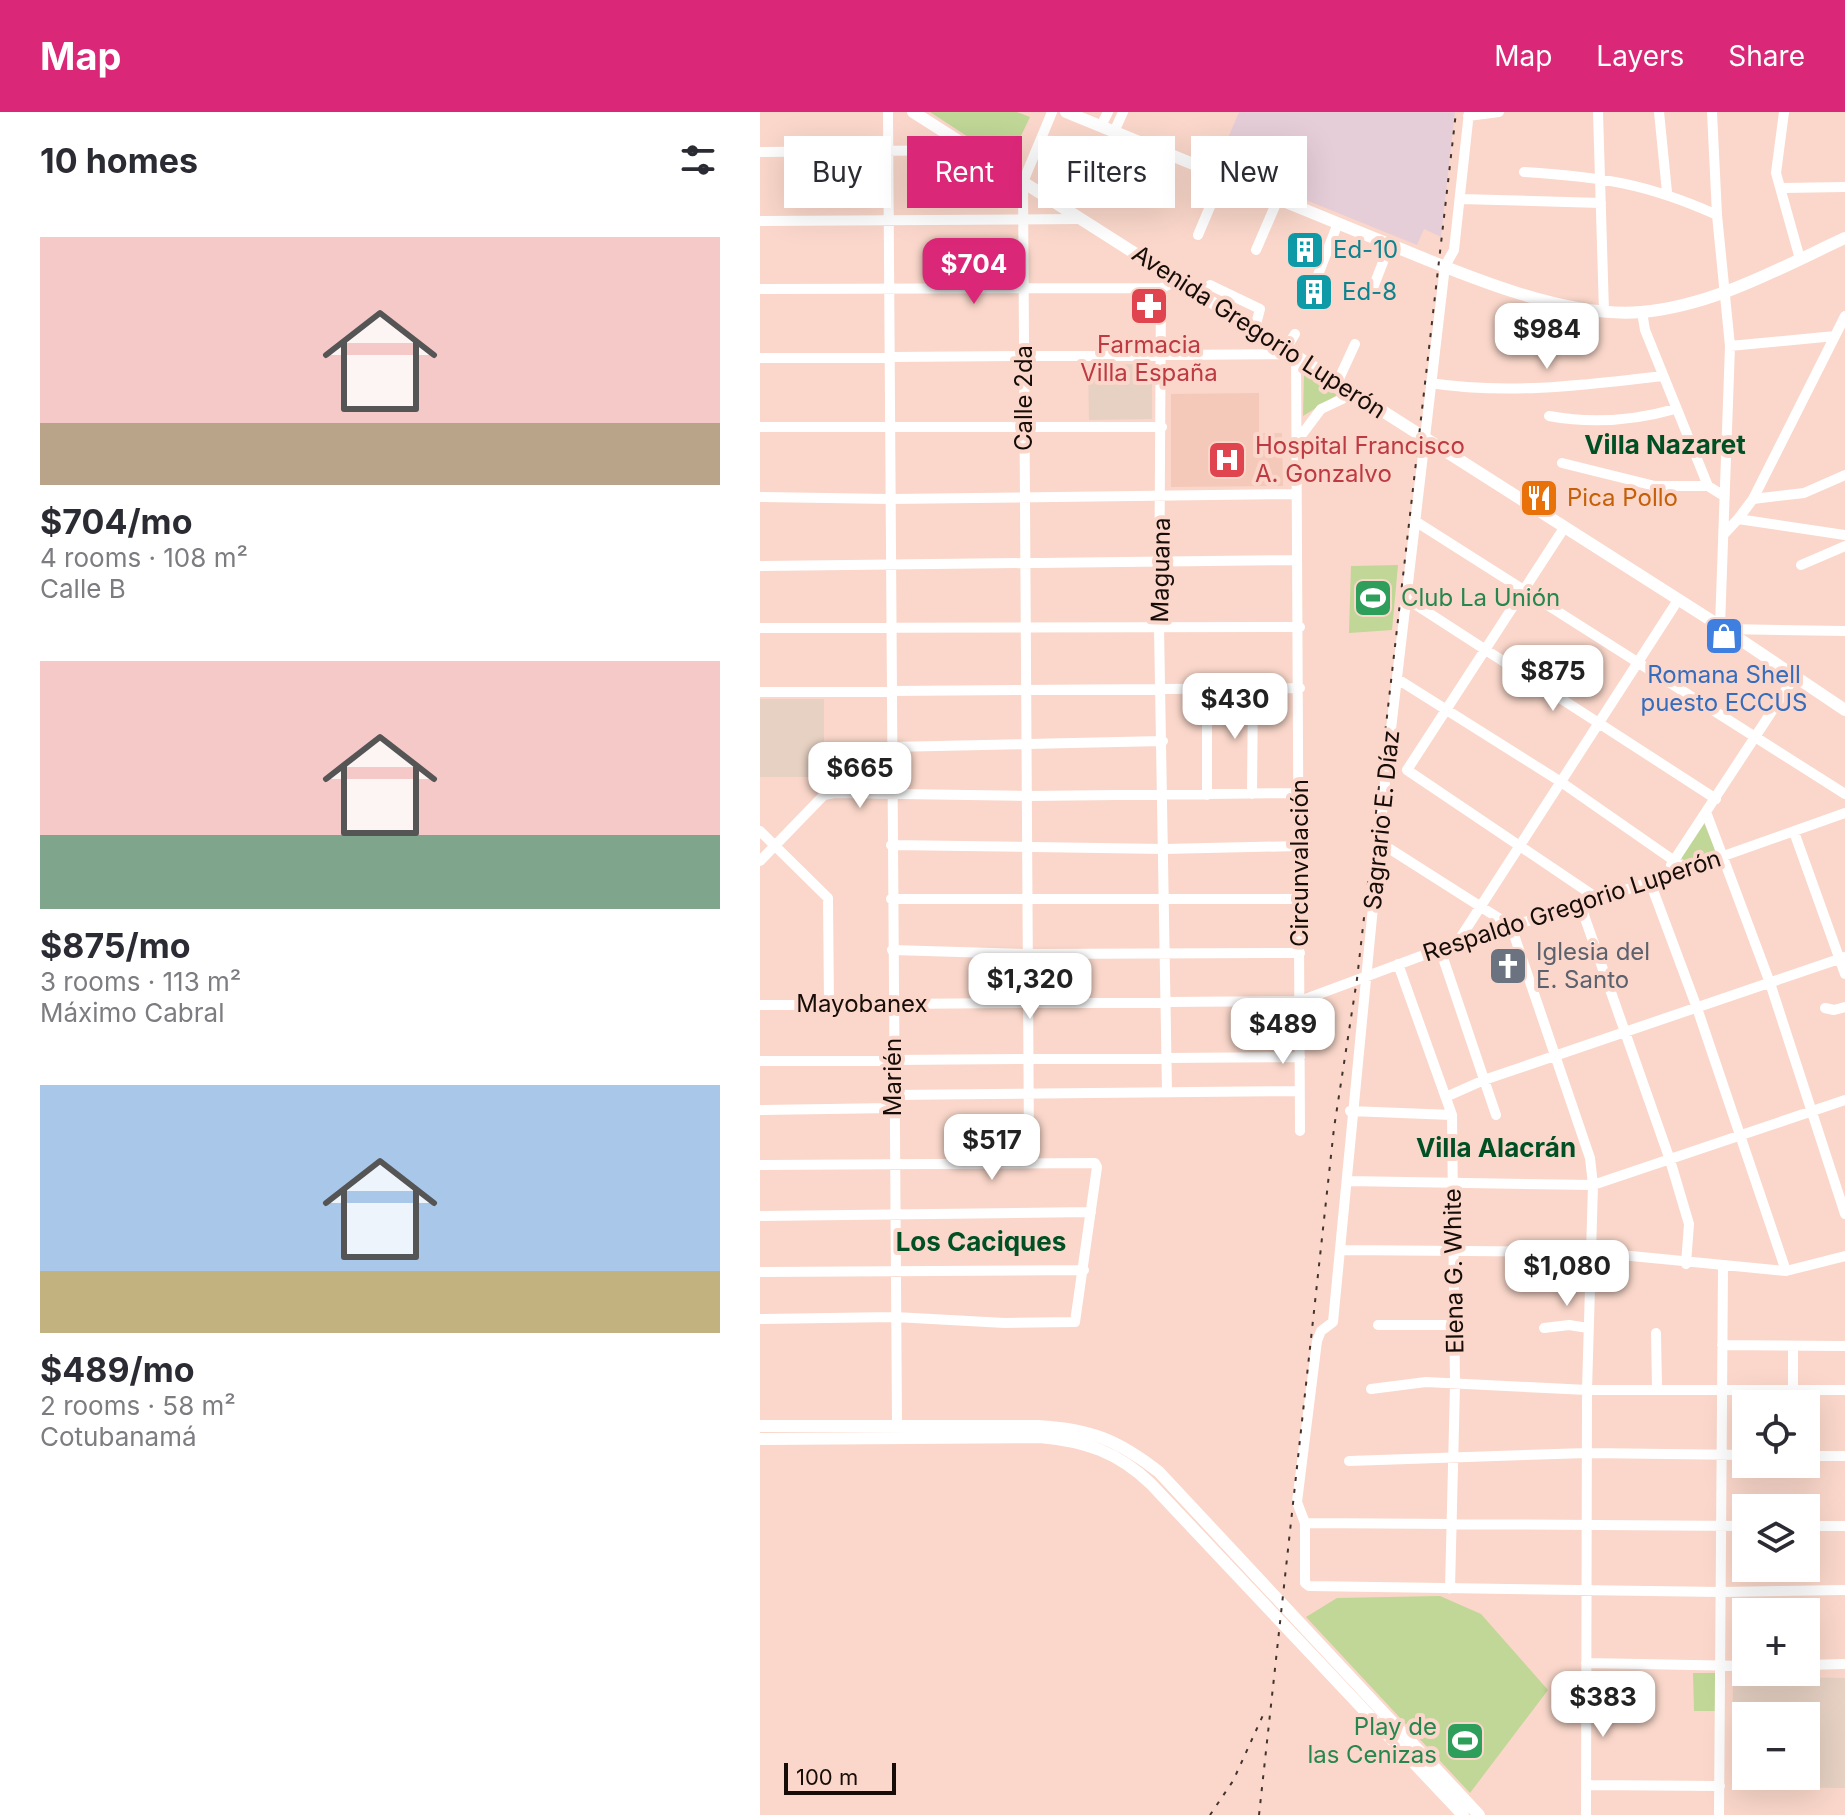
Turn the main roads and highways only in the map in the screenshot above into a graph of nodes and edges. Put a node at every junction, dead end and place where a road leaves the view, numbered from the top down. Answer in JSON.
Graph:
{"nodes":[{"id":1,"x":913,"y":112,"type":"edge"},
{"id":2,"x":1066,"y":112,"type":"edge"},
{"id":3,"x":1845,"y":238,"type":"edge"},
{"id":4,"x":1845,"y":710,"type":"edge"},
{"id":5,"x":760,"y":1426,"type":"edge"},
{"id":6,"x":760,"y":1439,"type":"edge"},
{"id":7,"x":1463,"y":1815,"type":"edge"},
{"id":8,"x":1479,"y":1815,"type":"edge"}],
"edges":[{"from":1,"to":4,"type":"main road","name":"Avenida Gregorio Luperón"},
{"from":2,"to":3,"type":"main road"},
{"from":5,"to":8,"type":"main road"},
{"from":6,"to":7,"type":"main road"}]}
